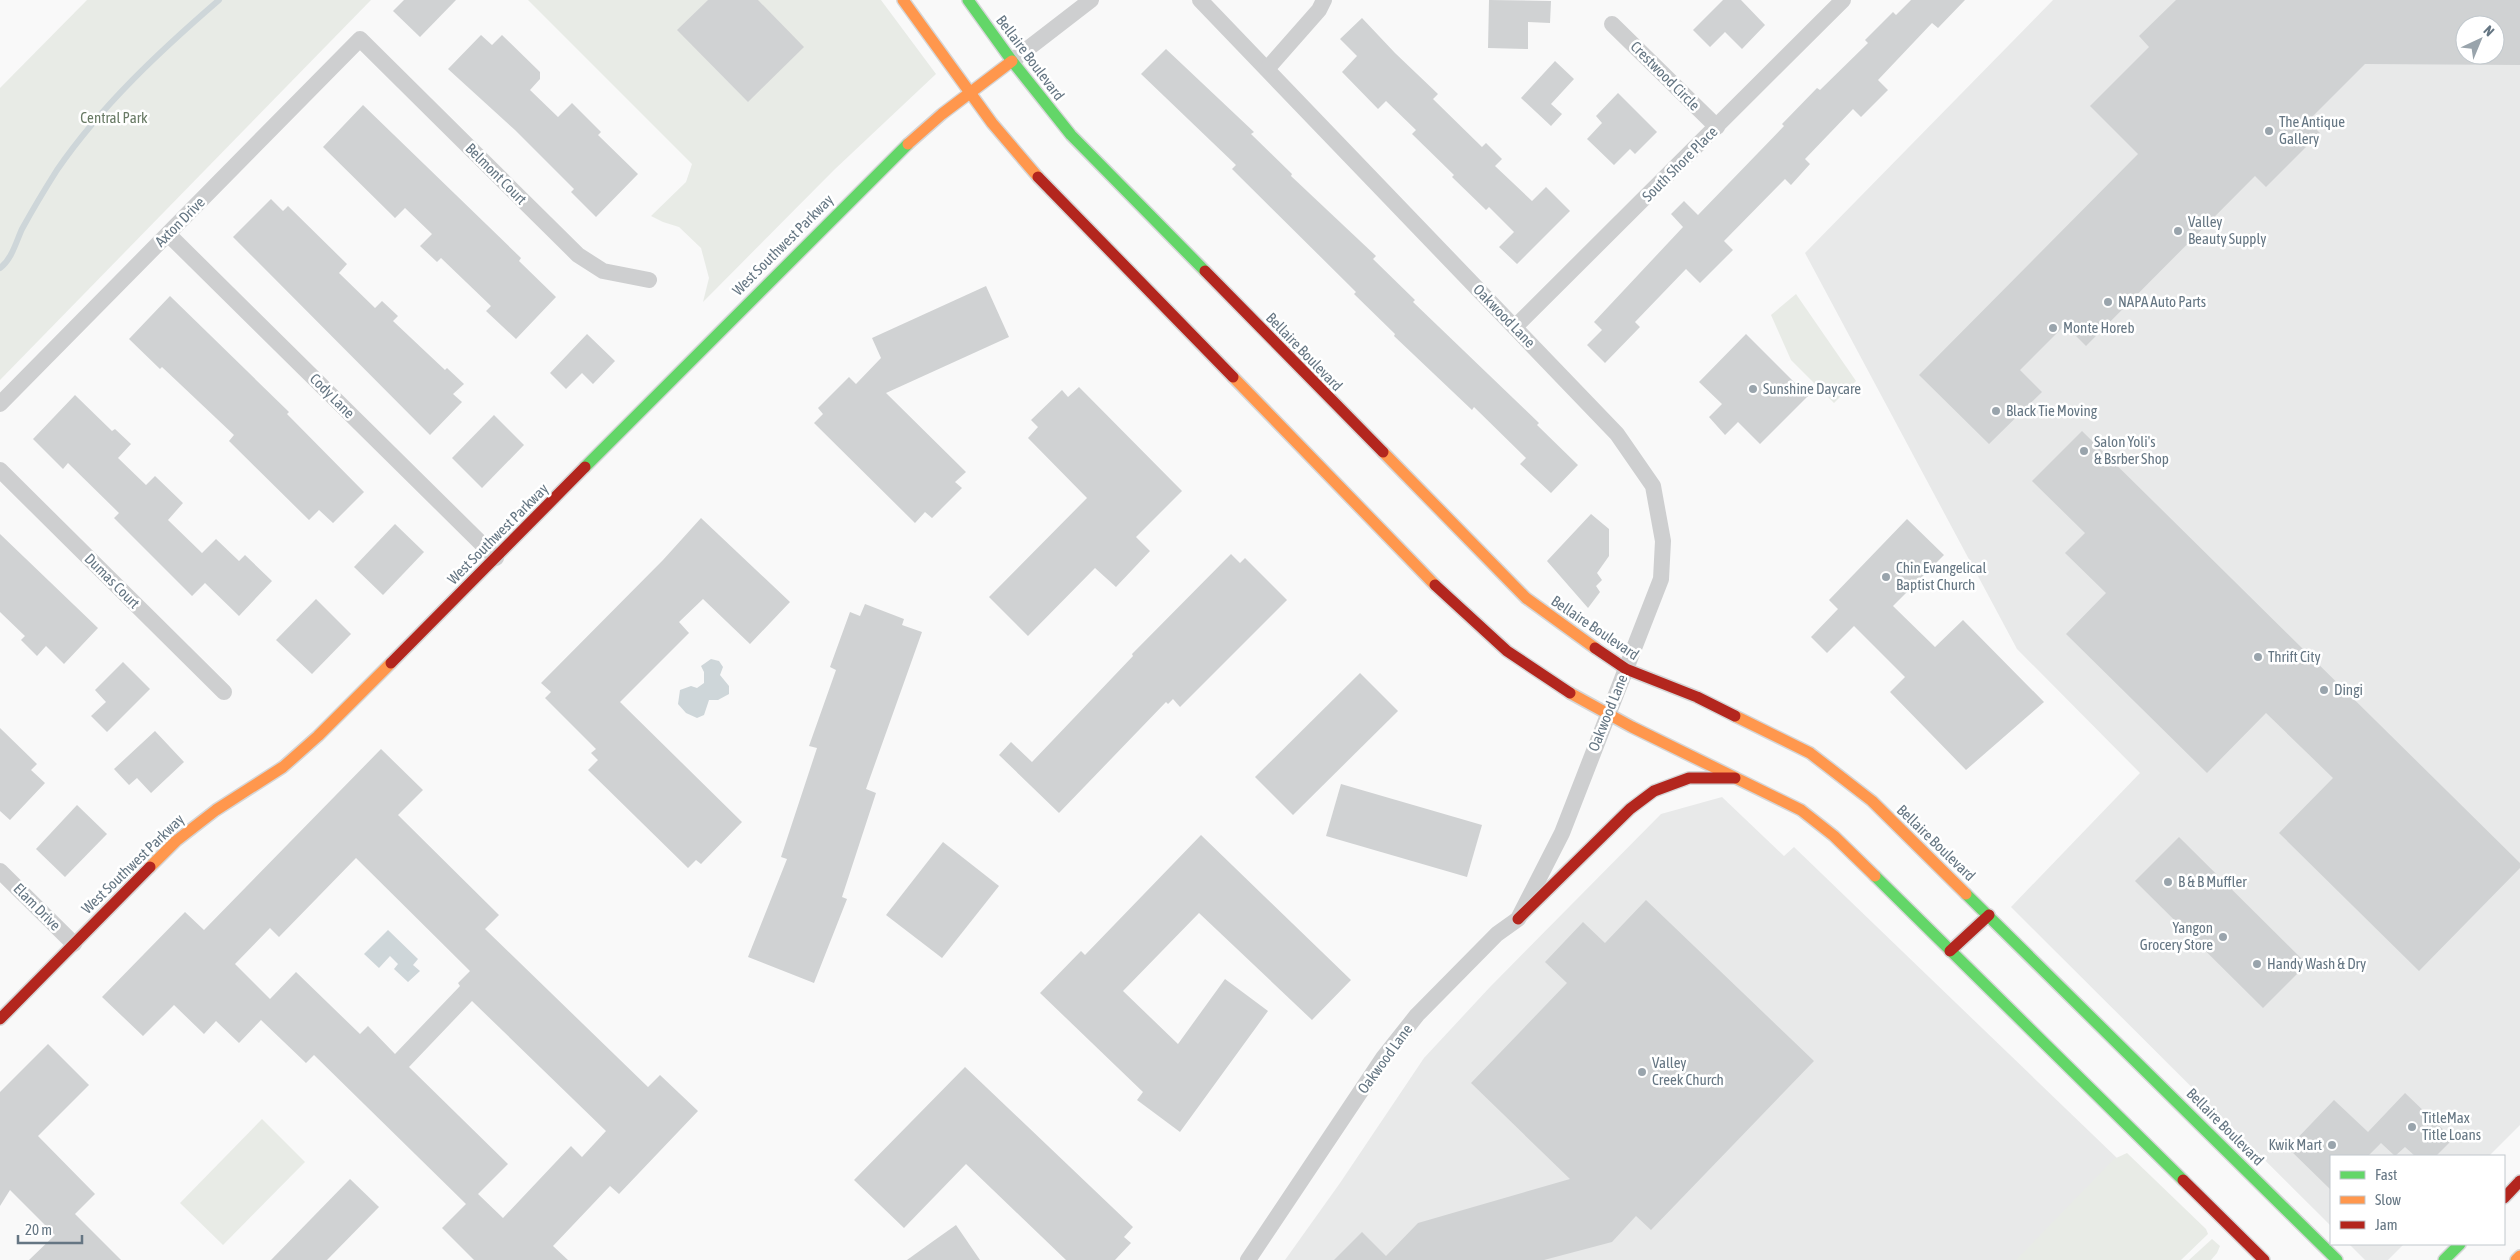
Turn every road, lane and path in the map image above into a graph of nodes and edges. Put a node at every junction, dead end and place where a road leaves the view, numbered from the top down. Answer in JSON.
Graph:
{"nodes":[{"id":1,"x":903,"y":0,"type":"edge"},
{"id":2,"x":968,"y":0,"type":"edge"},
{"id":3,"x":1091,"y":0,"type":"edge"},
{"id":4,"x":1200,"y":0,"type":"edge"},
{"id":5,"x":1324,"y":0,"type":"edge"},
{"id":6,"x":1843,"y":0,"type":"edge"},
{"id":7,"x":1612,"y":24,"type":"dead end"},
{"id":8,"x":360,"y":39,"type":"joint"},
{"id":9,"x":1012,"y":61,"type":"junction"},
{"id":10,"x":1267,"y":69,"type":"junction"},
{"id":11,"x":971,"y":93,"type":"junction"},
{"id":12,"x":1717,"y":127,"type":"junction"},
{"id":13,"x":168,"y":234,"type":"junction"},
{"id":14,"x":649,"y":280,"type":"dead end"},
{"id":15,"x":1515,"y":327,"type":"junction"},
{"id":16,"x":0,"y":404,"type":"edge"},
{"id":17,"x":0,"y":470,"type":"edge"},
{"id":18,"x":496,"y":558,"type":"junction"},
{"id":19,"x":1626,"y":669,"type":"junction"},
{"id":20,"x":224,"y":692,"type":"dead end"},
{"id":21,"x":1607,"y":714,"type":"junction"},
{"id":22,"x":1741,"y":778,"type":"junction"},
{"id":23,"x":0,"y":871,"type":"edge"},
{"id":24,"x":1989,"y":915,"type":"junction"},
{"id":25,"x":1518,"y":919,"type":"junction"},
{"id":26,"x":74,"y":944,"type":"junction"},
{"id":27,"x":1950,"y":951,"type":"junction"},
{"id":28,"x":0,"y":1019,"type":"edge"},
{"id":29,"x":2520,"y":1181,"type":"edge"},
{"id":30,"x":2505,"y":1197,"type":"edge"},
{"id":31,"x":2459,"y":1245,"type":"edge"},
{"id":32,"x":2520,"y":1256,"type":"edge"},
{"id":33,"x":1248,"y":1260,"type":"edge"},
{"id":34,"x":2264,"y":1260,"type":"edge"},
{"id":35,"x":2337,"y":1260,"type":"edge"},
{"id":36,"x":2444,"y":1260,"type":"edge"},
{"id":37,"x":2516,"y":1260,"type":"edge"}],
"edges":[{"from":1,"to":11,"type":"main road"},
{"from":2,"to":9,"type":"main road","name":"Bellaire Boulevard"},
{"from":3,"to":9,"type":"street"},
{"from":4,"to":10,"type":"street","name":"Oakwood Lane"},
{"from":5,"to":10,"type":"street"},
{"from":6,"to":12,"type":"street","name":"South Shore Place"},
{"from":7,"to":12,"type":"street","name":"Crestwood Circle"},
{"from":8,"to":13,"type":"street","name":"Axton Drive"},
{"from":8,"to":14,"type":"street","name":"Belmont Court"},
{"from":9,"to":11,"type":"main road","name":"West Southwest Parkway"},
{"from":9,"to":19,"type":"main road","name":"Bellaire Boulevard"},
{"from":10,"to":15,"type":"street","name":"Oakwood Lane"},
{"from":11,"to":18,"type":"main road","name":"West Southwest Parkway"},
{"from":11,"to":21,"type":"main road"},
{"from":12,"to":15,"type":"street","name":"South Shore Place"},
{"from":13,"to":16,"type":"street","name":"Axton Drive"},
{"from":13,"to":18,"type":"street","name":"Cody Lane"},
{"from":15,"to":19,"type":"street","name":"Oakwood Lane"},
{"from":17,"to":20,"type":"street","name":"Dumas Court"},
{"from":18,"to":26,"type":"main road","name":"West Southwest Parkway"},
{"from":19,"to":21,"type":"street","name":"Oakwood Lane"},
{"from":19,"to":24,"type":"main road","name":"Bellaire Boulevard"},
{"from":21,"to":22,"type":"main road"},
{"from":21,"to":25,"type":"street","name":"Oakwood Lane"},
{"from":22,"to":25,"type":"main road"},
{"from":22,"to":27,"type":"main road"},
{"from":23,"to":26,"type":"street","name":"Elam Drive"},
{"from":24,"to":27,"type":"main road"},
{"from":24,"to":35,"type":"main road","name":"Bellaire Boulevard"},
{"from":25,"to":33,"type":"street","name":"Oakwood Lane"},
{"from":26,"to":28,"type":"main road","name":"West Southwest Parkway"},
{"from":27,"to":34,"type":"main road"},
{"from":29,"to":30,"type":"main road"},
{"from":31,"to":36,"type":"main road"},
{"from":32,"to":37,"type":"main road"}]}
